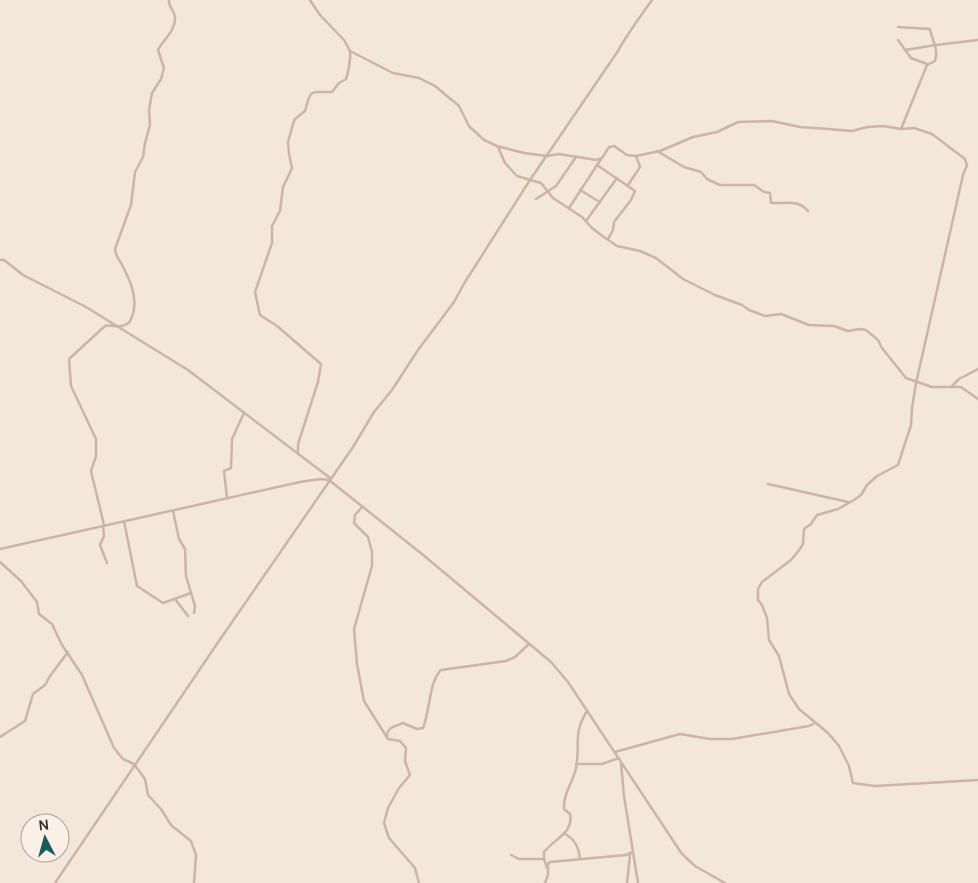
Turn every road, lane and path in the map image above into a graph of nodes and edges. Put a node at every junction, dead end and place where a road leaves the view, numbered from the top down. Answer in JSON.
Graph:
{"nodes":[{"id":1,"x":168,"y":0,"type":"edge"},
{"id":2,"x":310,"y":0,"type":"edge"},
{"id":3,"x":652,"y":0,"type":"edge"},
{"id":4,"x":898,"y":27,"type":"dead end"},
{"id":5,"x":898,"y":40,"type":"dead end"},
{"id":6,"x":978,"y":40,"type":"edge"},
{"id":7,"x":936,"y":46,"type":"junction"},
{"id":8,"x":905,"y":50,"type":"junction"},
{"id":9,"x":350,"y":51,"type":"junction"},
{"id":10,"x":928,"y":64,"type":"junction"},
{"id":11,"x":901,"y":129,"type":"junction"},
{"id":12,"x":497,"y":146,"type":"junction"},
{"id":13,"x":657,"y":151,"type":"junction"},
{"id":14,"x":547,"y":156,"type":"junction"},
{"id":15,"x":636,"y":156,"type":"junction"},
{"id":16,"x":576,"y":157,"type":"junction"},
{"id":17,"x":602,"y":158,"type":"junction"},
{"id":18,"x":597,"y":166,"type":"junction"},
{"id":19,"x":617,"y":178,"type":"junction"},
{"id":20,"x":530,"y":180,"type":"junction"},
{"id":21,"x":628,"y":185,"type":"junction"},
{"id":22,"x":580,"y":190,"type":"junction"},
{"id":23,"x":548,"y":192,"type":"junction"},
{"id":24,"x":536,"y":199,"type":"dead end"},
{"id":25,"x":601,"y":203,"type":"junction"},
{"id":26,"x":568,"y":208,"type":"junction"},
{"id":27,"x":808,"y":211,"type":"dead end"},
{"id":28,"x":586,"y":221,"type":"junction"},
{"id":29,"x":608,"y":239,"type":"junction"},
{"id":30,"x":0,"y":260,"type":"edge"},
{"id":31,"x":118,"y":326,"type":"junction"},
{"id":32,"x":978,"y":369,"type":"edge"},
{"id":33,"x":916,"y":382,"type":"junction"},
{"id":34,"x":952,"y":387,"type":"junction"},
{"id":35,"x":978,"y":399,"type":"edge"},
{"id":36,"x":244,"y":412,"type":"junction"},
{"id":37,"x":298,"y":454,"type":"junction"},
{"id":38,"x":330,"y":479,"type":"junction"},
{"id":39,"x":768,"y":484,"type":"dead end"},
{"id":40,"x":227,"y":498,"type":"junction"},
{"id":41,"x":850,"y":502,"type":"junction"},
{"id":42,"x":362,"y":507,"type":"junction"},
{"id":43,"x":173,"y":511,"type":"junction"},
{"id":44,"x":124,"y":521,"type":"junction"},
{"id":45,"x":103,"y":525,"type":"junction"},
{"id":46,"x":0,"y":548,"type":"edge"},
{"id":47,"x":0,"y":562,"type":"edge"},
{"id":48,"x":107,"y":563,"type":"dead end"},
{"id":49,"x":191,"y":593,"type":"junction"},
{"id":50,"x":175,"y":599,"type":"junction"},
{"id":51,"x":194,"y":613,"type":"dead end"},
{"id":52,"x":188,"y":616,"type":"dead end"},
{"id":53,"x":529,"y":644,"type":"junction"},
{"id":54,"x":68,"y":652,"type":"junction"},
{"id":55,"x":588,"y":711,"type":"junction"},
{"id":56,"x":815,"y":723,"type":"junction"},
{"id":57,"x":0,"y":737,"type":"edge"},
{"id":58,"x":387,"y":737,"type":"junction"},
{"id":59,"x":615,"y":752,"type":"junction"},
{"id":60,"x":620,"y":760,"type":"junction"},
{"id":61,"x":576,"y":764,"type":"junction"},
{"id":62,"x":135,"y":766,"type":"junction"},
{"id":63,"x":978,"y":780,"type":"edge"},
{"id":64,"x":568,"y":829,"type":"junction"},
{"id":65,"x":564,"y":834,"type":"junction"},
{"id":66,"x":569,"y":836,"type":"junction"},
{"id":67,"x":631,"y":853,"type":"junction"},
{"id":68,"x":511,"y":854,"type":"dead end"},
{"id":69,"x":544,"y":859,"type":"junction"},
{"id":70,"x":580,"y":859,"type":"junction"},
{"id":71,"x":548,"y":868,"type":"junction"},
{"id":72,"x":56,"y":883,"type":"edge"},
{"id":73,"x":194,"y":883,"type":"edge"},
{"id":74,"x":419,"y":883,"type":"edge"},
{"id":75,"x":546,"y":883,"type":"edge"},
{"id":76,"x":627,"y":883,"type":"edge"},
{"id":77,"x":638,"y":883,"type":"edge"},
{"id":78,"x":725,"y":883,"type":"edge"}],
"edges":[{"from":1,"to":31,"type":"street"},
{"from":2,"to":9,"type":"street"},
{"from":3,"to":14,"type":"street"},
{"from":4,"to":7,"type":"street"},
{"from":5,"to":8,"type":"street"},
{"from":6,"to":7,"type":"street"},
{"from":7,"to":8,"type":"street"},
{"from":7,"to":10,"type":"street"},
{"from":8,"to":10,"type":"street"},
{"from":9,"to":12,"type":"street"},
{"from":9,"to":37,"type":"street"},
{"from":10,"to":11,"type":"street"},
{"from":11,"to":13,"type":"street"},
{"from":11,"to":33,"type":"street"},
{"from":12,"to":14,"type":"street"},
{"from":12,"to":20,"type":"street"},
{"from":13,"to":15,"type":"street"},
{"from":13,"to":27,"type":"street"},
{"from":14,"to":16,"type":"street"},
{"from":14,"to":20,"type":"street"},
{"from":15,"to":17,"type":"street"},
{"from":15,"to":21,"type":"street"},
{"from":16,"to":17,"type":"street"},
{"from":16,"to":23,"type":"street"},
{"from":17,"to":18,"type":"street"},
{"from":18,"to":19,"type":"street"},
{"from":18,"to":22,"type":"street"},
{"from":19,"to":21,"type":"street"},
{"from":19,"to":25,"type":"street"},
{"from":20,"to":23,"type":"street"},
{"from":20,"to":38,"type":"street"},
{"from":21,"to":29,"type":"street"},
{"from":22,"to":25,"type":"street"},
{"from":22,"to":26,"type":"street"},
{"from":23,"to":24,"type":"street"},
{"from":23,"to":26,"type":"street"},
{"from":25,"to":28,"type":"street"},
{"from":26,"to":28,"type":"street"},
{"from":28,"to":29,"type":"street"},
{"from":29,"to":33,"type":"street"},
{"from":30,"to":31,"type":"street"},
{"from":31,"to":36,"type":"street"},
{"from":31,"to":45,"type":"street"},
{"from":32,"to":34,"type":"street"},
{"from":33,"to":34,"type":"street"},
{"from":33,"to":41,"type":"street"},
{"from":34,"to":35,"type":"street"},
{"from":36,"to":37,"type":"street"},
{"from":36,"to":40,"type":"street"},
{"from":37,"to":38,"type":"street"},
{"from":38,"to":40,"type":"street"},
{"from":38,"to":42,"type":"street"},
{"from":38,"to":62,"type":"street"},
{"from":39,"to":41,"type":"street"},
{"from":40,"to":43,"type":"street"},
{"from":41,"to":56,"type":"street"},
{"from":42,"to":53,"type":"street"},
{"from":42,"to":58,"type":"street"},
{"from":43,"to":44,"type":"street"},
{"from":43,"to":49,"type":"street"},
{"from":44,"to":45,"type":"street"},
{"from":44,"to":50,"type":"street"},
{"from":45,"to":46,"type":"street"},
{"from":45,"to":48,"type":"street"},
{"from":47,"to":54,"type":"street"},
{"from":49,"to":50,"type":"street"},
{"from":49,"to":51,"type":"street"},
{"from":50,"to":52,"type":"street"},
{"from":53,"to":55,"type":"street"},
{"from":53,"to":58,"type":"street"},
{"from":54,"to":57,"type":"street"},
{"from":54,"to":62,"type":"street"},
{"from":55,"to":59,"type":"street"},
{"from":55,"to":61,"type":"street"},
{"from":56,"to":59,"type":"street"},
{"from":56,"to":63,"type":"street"},
{"from":58,"to":74,"type":"street"},
{"from":59,"to":60,"type":"street"},
{"from":60,"to":61,"type":"street"},
{"from":60,"to":67,"type":"street"},
{"from":60,"to":78,"type":"street"},
{"from":61,"to":64,"type":"street"},
{"from":62,"to":72,"type":"street"},
{"from":62,"to":73,"type":"street"},
{"from":64,"to":65,"type":"street"},
{"from":64,"to":66,"type":"street"},
{"from":65,"to":66,"type":"street"},
{"from":65,"to":69,"type":"street"},
{"from":66,"to":70,"type":"street"},
{"from":67,"to":70,"type":"street"},
{"from":67,"to":76,"type":"street"},
{"from":67,"to":77,"type":"street"},
{"from":68,"to":69,"type":"street"},
{"from":69,"to":71,"type":"street"},
{"from":70,"to":71,"type":"street"},
{"from":71,"to":75,"type":"street"}]}
